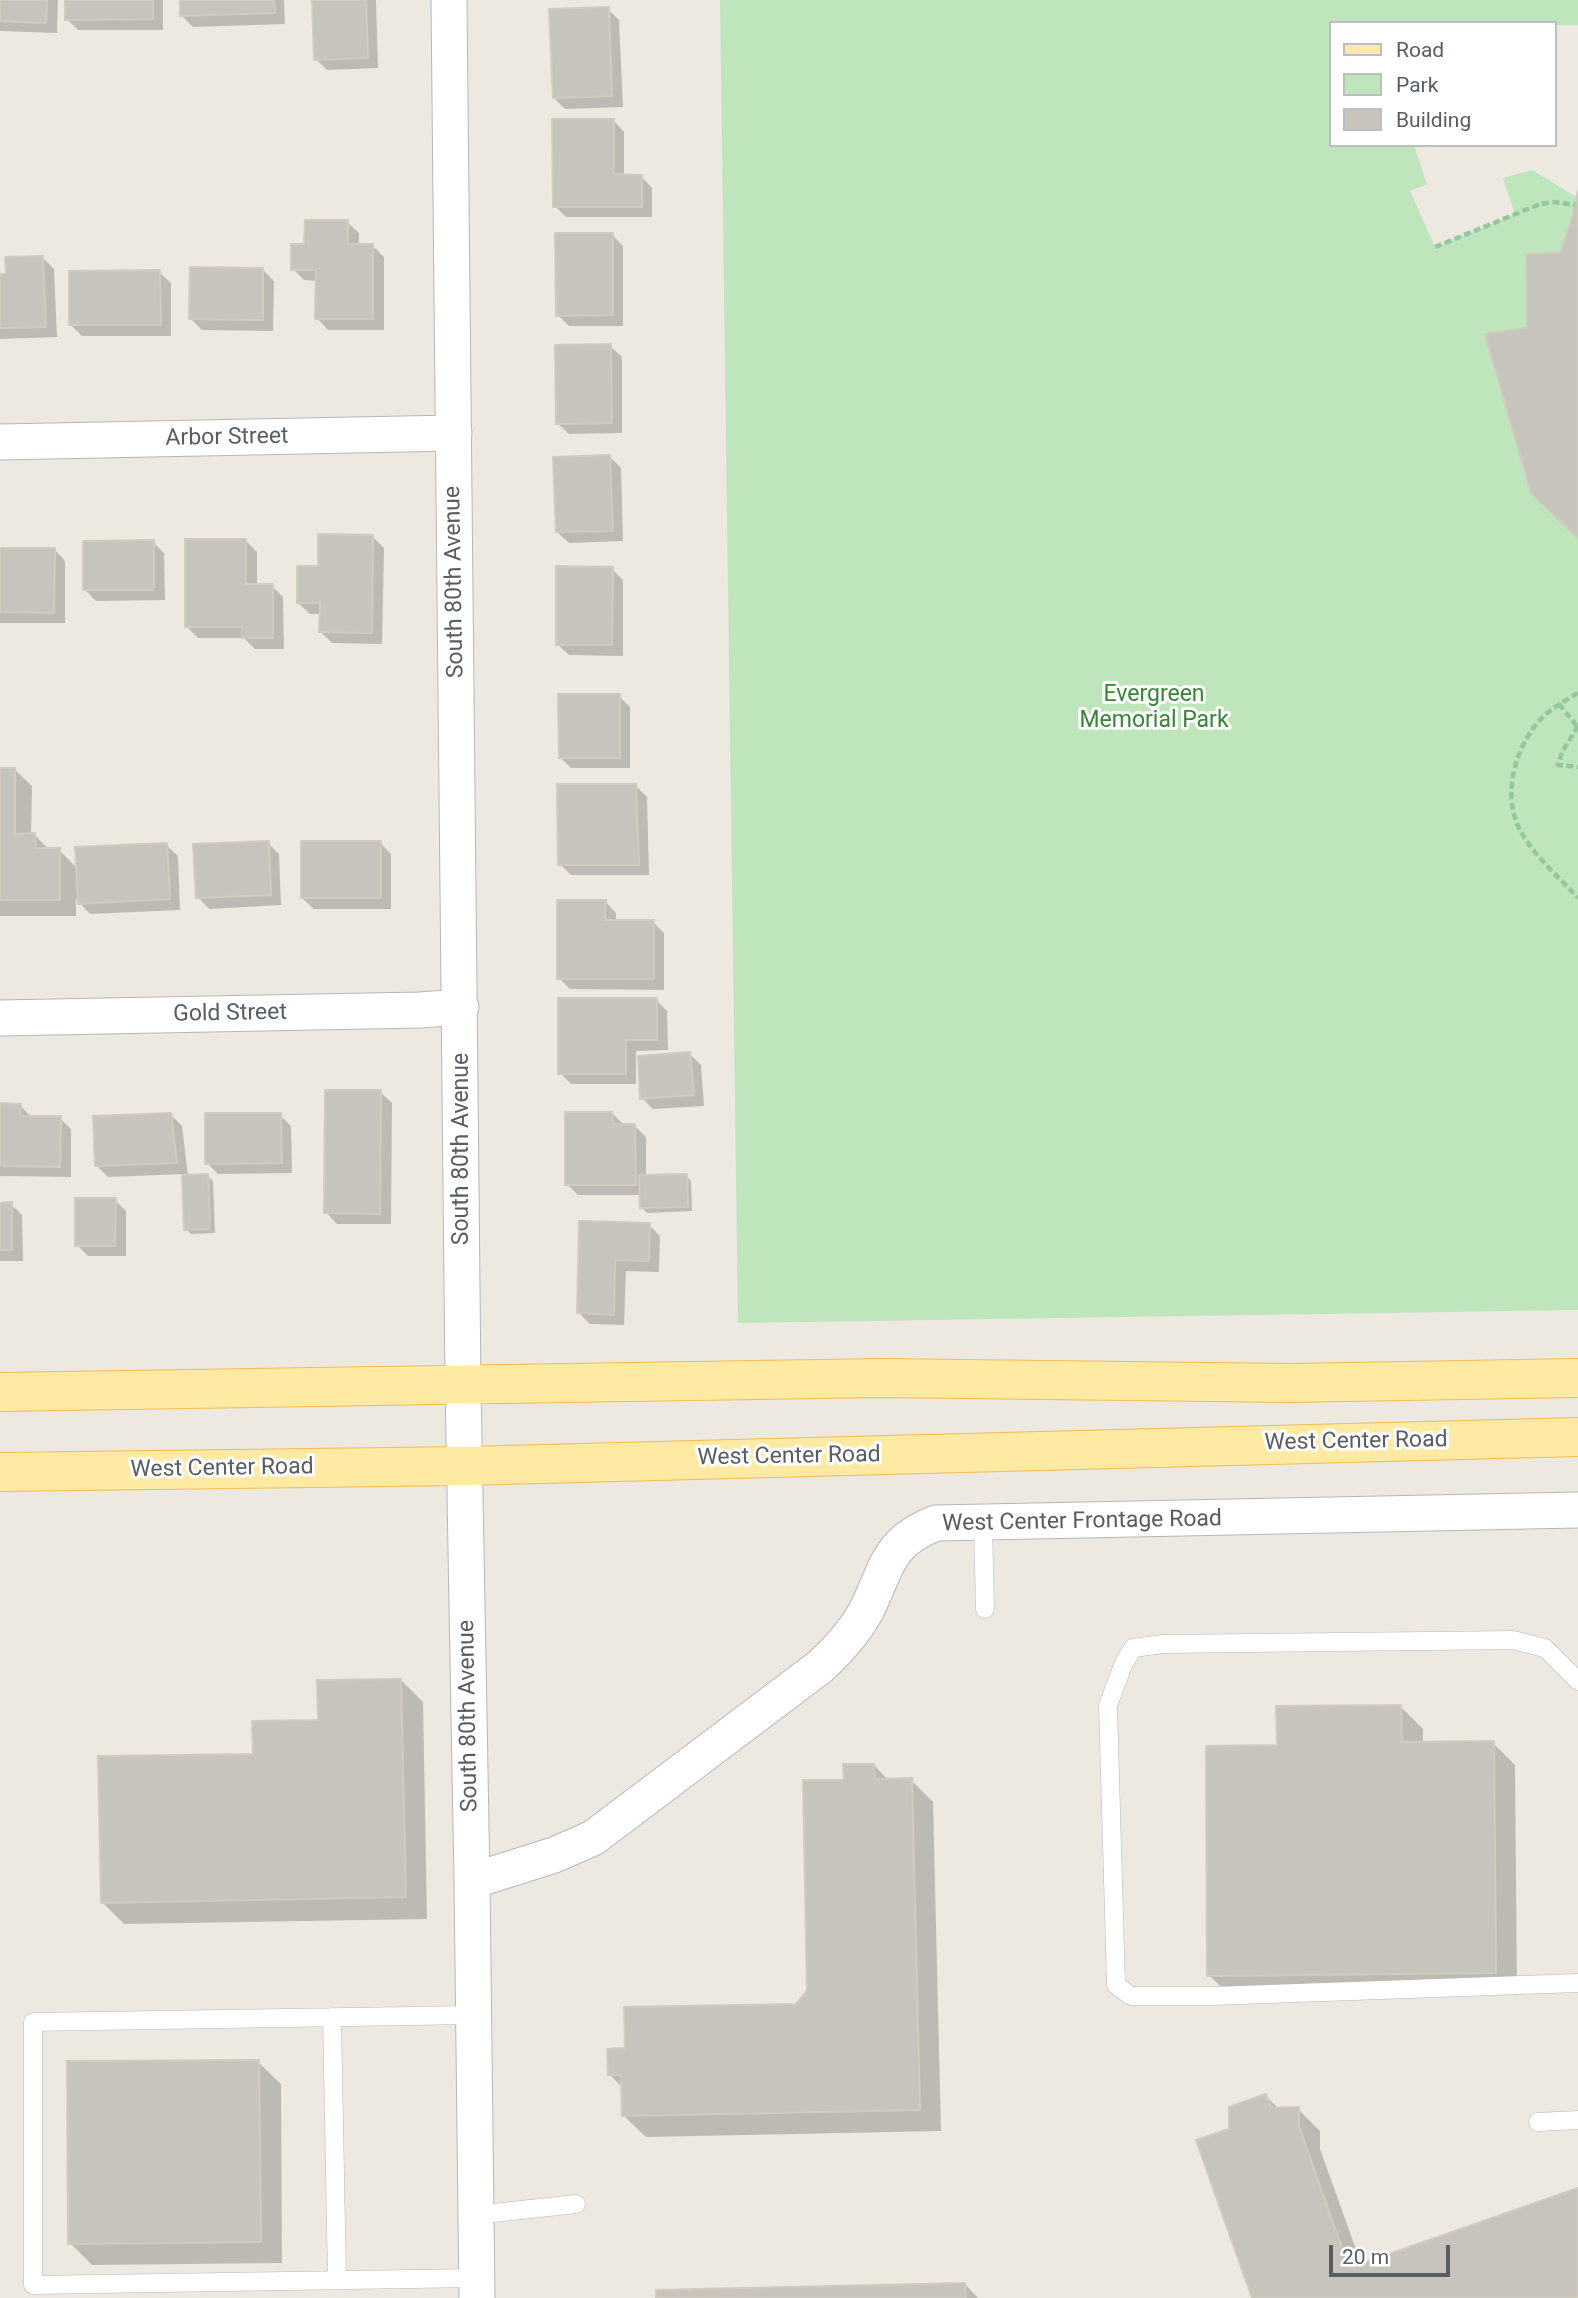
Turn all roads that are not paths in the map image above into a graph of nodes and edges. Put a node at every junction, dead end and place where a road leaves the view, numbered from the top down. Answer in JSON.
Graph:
{"nodes":[{"id":1,"x":449,"y":0,"type":"edge"},
{"id":2,"x":454,"y":433,"type":"junction"},
{"id":3,"x":0,"y":442,"type":"edge"},
{"id":4,"x":461,"y":1007,"type":"junction"},
{"id":5,"x":0,"y":1018,"type":"edge"},
{"id":6,"x":1578,"y":1378,"type":"edge"},
{"id":7,"x":463,"y":1384,"type":"junction"},
{"id":8,"x":0,"y":1392,"type":"edge"},
{"id":9,"x":1578,"y":1437,"type":"edge"},
{"id":10,"x":465,"y":1466,"type":"junction"},
{"id":11,"x":0,"y":1472,"type":"edge"},
{"id":12,"x":1578,"y":1510,"type":"edge"},
{"id":13,"x":982,"y":1522,"type":"junction"},
{"id":14,"x":985,"y":1609,"type":"dead end"},
{"id":15,"x":1578,"y":1681,"type":"edge"},
{"id":16,"x":472,"y":1881,"type":"junction"},
{"id":17,"x":1578,"y":1983,"type":"edge"},
{"id":18,"x":473,"y":2015,"type":"junction"},
{"id":19,"x":332,"y":2017,"type":"junction"},
{"id":20,"x":1578,"y":2120,"type":"edge"},
{"id":21,"x":1538,"y":2122,"type":"dead end"},
{"id":22,"x":576,"y":2204,"type":"dead end"},
{"id":23,"x":475,"y":2215,"type":"junction"},
{"id":24,"x":338,"y":2280,"type":"junction"},
{"id":25,"x":476,"y":2288,"type":"edge"}],
"edges":[{"from":1,"to":2,"type":"street","name":"South 80th Avenue"},
{"from":2,"to":3,"type":"street","name":"Arbor Street"},
{"from":2,"to":4,"type":"street","name":"South 80th Avenue"},
{"from":4,"to":5,"type":"street","name":"Gold Street"},
{"from":4,"to":7,"type":"street","name":"South 80th Avenue"},
{"from":6,"to":7,"type":"main road"},
{"from":7,"to":8,"type":"main road"},
{"from":7,"to":10,"type":"street","name":"South 80th Avenue"},
{"from":9,"to":10,"type":"main road","name":"West Center Road"},
{"from":10,"to":11,"type":"main road","name":"West Center Road"},
{"from":10,"to":16,"type":"street","name":"South 80th Avenue"},
{"from":12,"to":13,"type":"street","name":"West Center Frontage Road"},
{"from":13,"to":14,"type":"lane"},
{"from":13,"to":16,"type":"street","name":"West Center Frontage Road"},
{"from":15,"to":17,"type":"lane"},
{"from":16,"to":18,"type":"street","name":"South 80th Avenue"},
{"from":18,"to":19,"type":"lane"},
{"from":18,"to":23,"type":"street","name":"South 80th Avenue"},
{"from":19,"to":24,"type":"lane"},
{"from":19,"to":24,"type":"lane"},
{"from":20,"to":21,"type":"lane"},
{"from":22,"to":23,"type":"lane"},
{"from":23,"to":25,"type":"street","name":"South 80th Avenue"},
{"from":24,"to":25,"type":"lane"}]}
